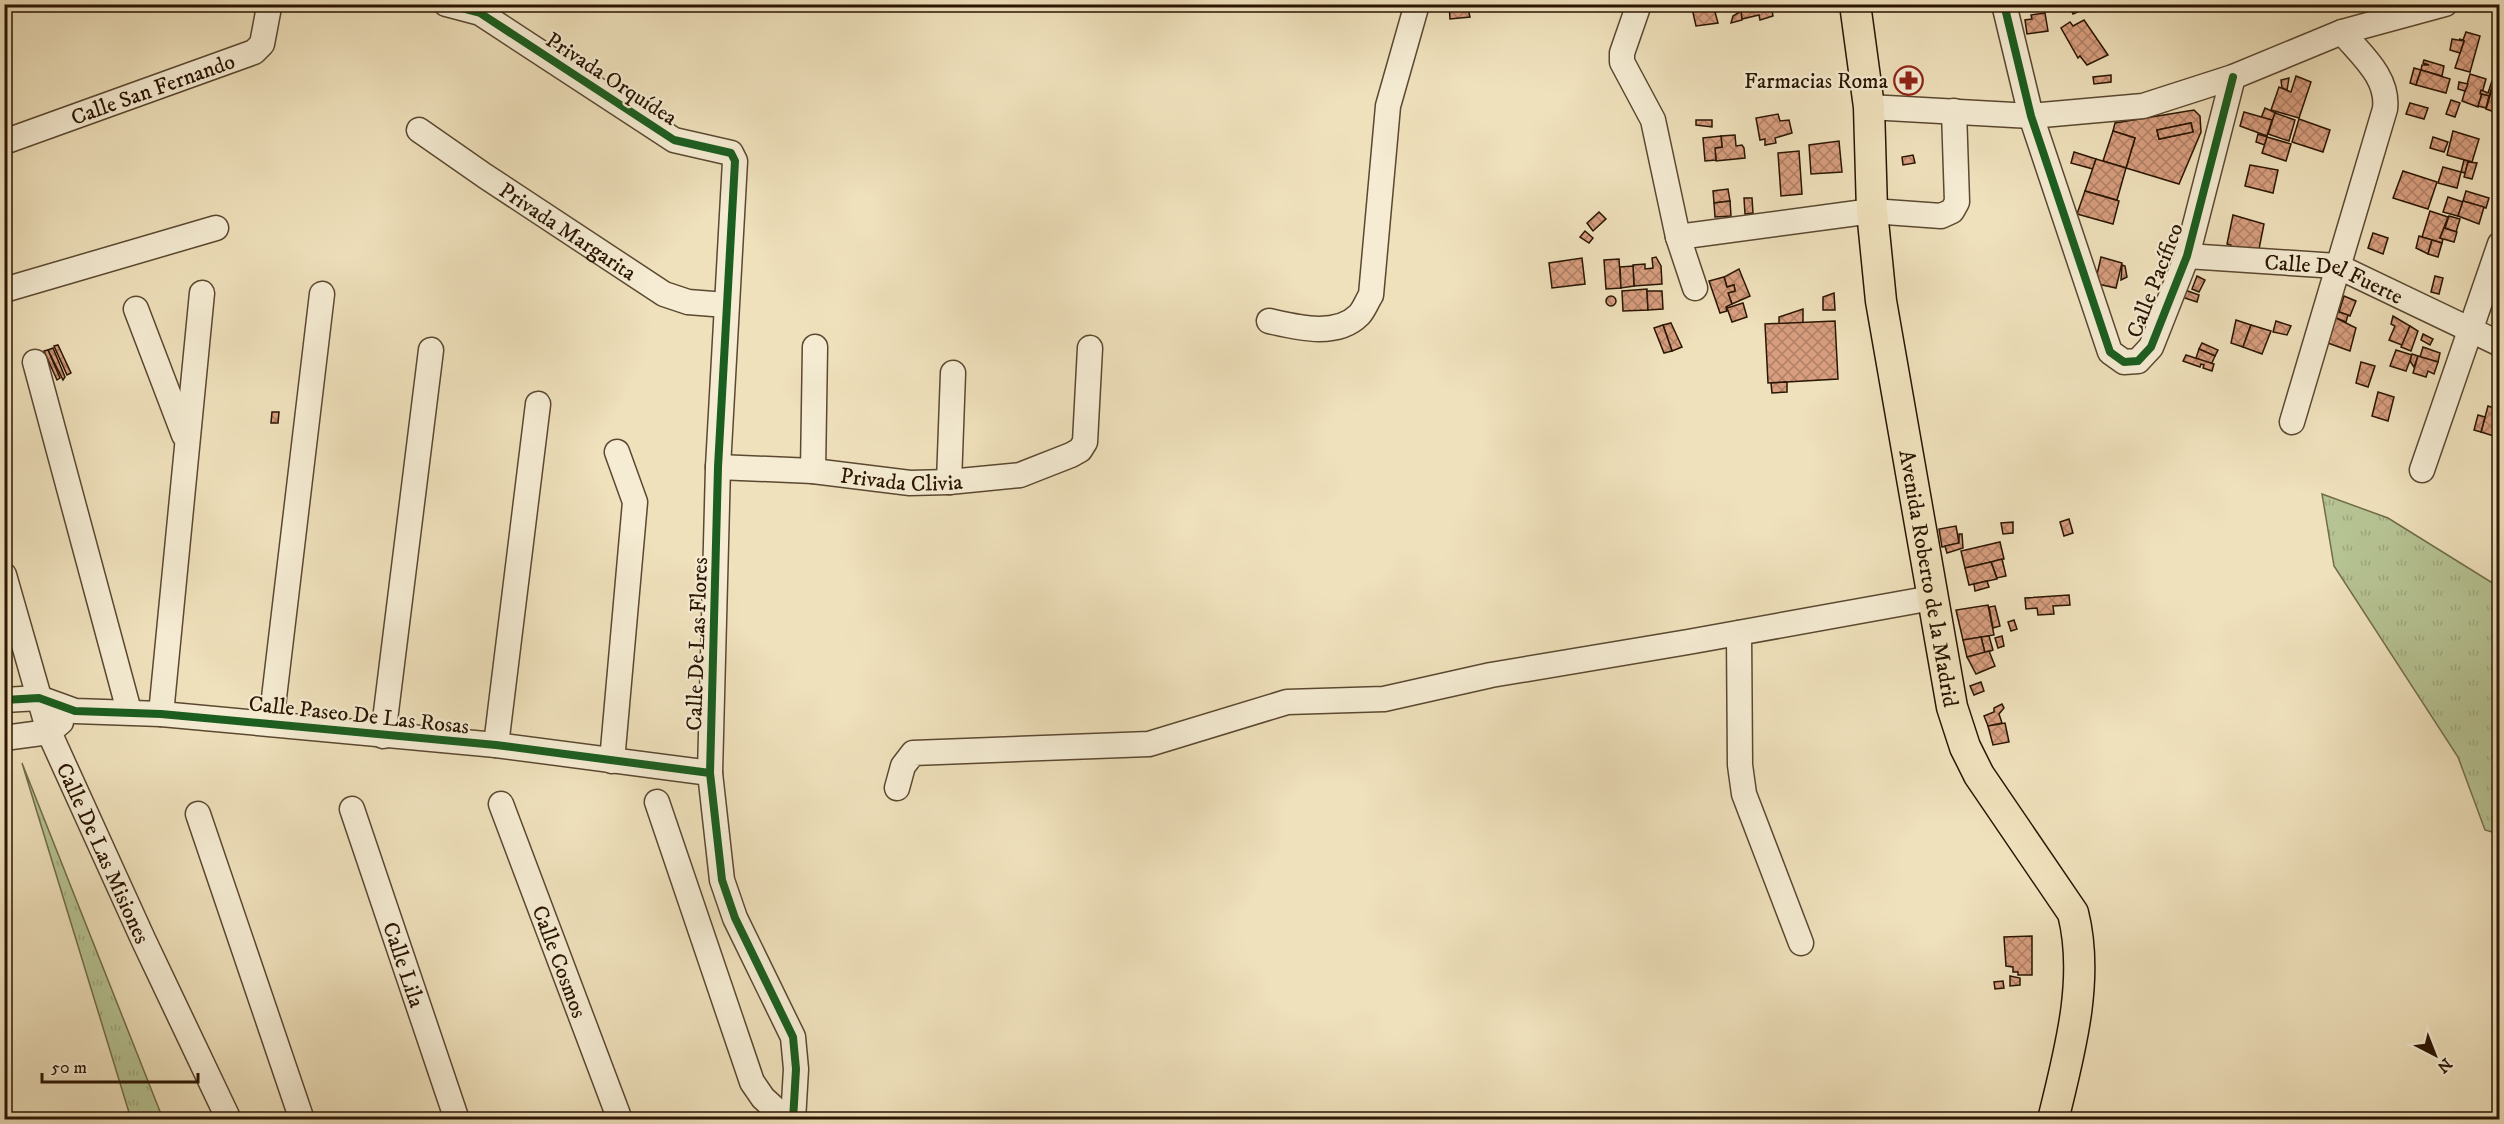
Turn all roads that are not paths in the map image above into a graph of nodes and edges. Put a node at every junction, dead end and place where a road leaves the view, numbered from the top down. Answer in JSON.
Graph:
{"nodes":[{"id":1,"x":446,"y":4,"type":"edge"},
{"id":2,"x":1416,"y":4,"type":"edge"},
{"id":3,"x":1639,"y":4,"type":"edge"},
{"id":4,"x":1854,"y":4,"type":"edge"},
{"id":5,"x":2004,"y":4,"type":"edge"},
{"id":6,"x":2445,"y":4,"type":"edge"},
{"id":7,"x":269,"y":7,"type":"dead end"},
{"id":8,"x":2342,"y":32,"type":"junction"},
{"id":9,"x":2233,"y":77,"type":"junction"},
{"id":10,"x":1869,"y":107,"type":"junction"},
{"id":11,"x":1954,"y":111,"type":"junction"},
{"id":12,"x":2031,"y":116,"type":"junction"},
{"id":13,"x":419,"y":130,"type":"dead end"},
{"id":14,"x":4,"y":142,"type":"edge"},
{"id":15,"x":731,"y":153,"type":"joint"},
{"id":16,"x":1872,"y":211,"type":"junction"},
{"id":17,"x":216,"y":228,"type":"dead end"},
{"id":18,"x":1678,"y":237,"type":"junction"},
{"id":19,"x":2499,"y":244,"type":"edge"},
{"id":20,"x":2187,"y":256,"type":"junction"},
{"id":21,"x":2337,"y":266,"type":"junction"},
{"id":22,"x":1695,"y":288,"type":"dead end"},
{"id":23,"x":4,"y":290,"type":"edge"},
{"id":24,"x":202,"y":293,"type":"dead end"},
{"id":25,"x":321,"y":294,"type":"dead end"},
{"id":26,"x":726,"y":305,"type":"junction"},
{"id":27,"x":136,"y":309,"type":"dead end"},
{"id":28,"x":1269,"y":321,"type":"dead end"},
{"id":29,"x":2473,"y":328,"type":"junction"},
{"id":30,"x":2499,"y":344,"type":"edge"},
{"id":31,"x":815,"y":347,"type":"dead end"},
{"id":32,"x":1090,"y":348,"type":"dead end"},
{"id":33,"x":431,"y":350,"type":"dead end"},
{"id":34,"x":35,"y":362,"type":"dead end"},
{"id":35,"x":953,"y":373,"type":"dead end"},
{"id":36,"x":538,"y":404,"type":"dead end"},
{"id":37,"x":2292,"y":422,"type":"dead end"},
{"id":38,"x":186,"y":440,"type":"junction"},
{"id":39,"x":617,"y":452,"type":"dead end"},
{"id":40,"x":718,"y":467,"type":"junction"},
{"id":41,"x":2422,"y":470,"type":"dead end"},
{"id":42,"x":813,"y":471,"type":"junction"},
{"id":43,"x":949,"y":482,"type":"junction"},
{"id":44,"x":4,"y":575,"type":"edge"},
{"id":45,"x":1932,"y":598,"type":"junction"},
{"id":46,"x":1739,"y":633,"type":"junction"},
{"id":47,"x":39,"y":698,"type":"junction"},
{"id":48,"x":4,"y":700,"type":"edge"},
{"id":49,"x":75,"y":711,"type":"junction"},
{"id":50,"x":129,"y":711,"type":"junction"},
{"id":51,"x":161,"y":714,"type":"junction"},
{"id":52,"x":271,"y":723,"type":"junction"},
{"id":53,"x":49,"y":732,"type":"junction"},
{"id":54,"x":383,"y":736,"type":"junction"},
{"id":55,"x":4,"y":738,"type":"edge"},
{"id":56,"x":496,"y":745,"type":"junction"},
{"id":57,"x":612,"y":761,"type":"junction"},
{"id":58,"x":710,"y":773,"type":"junction"},
{"id":59,"x":897,"y":788,"type":"dead end"},
{"id":60,"x":657,"y":802,"type":"dead end"},
{"id":61,"x":501,"y":804,"type":"dead end"},
{"id":62,"x":352,"y":809,"type":"dead end"},
{"id":63,"x":198,"y":814,"type":"dead end"},
{"id":64,"x":1801,"y":943,"type":"dead end"},
{"id":65,"x":230,"y":1119,"type":"edge"},
{"id":66,"x":302,"y":1119,"type":"edge"},
{"id":67,"x":457,"y":1119,"type":"edge"},
{"id":68,"x":620,"y":1119,"type":"edge"},
{"id":69,"x":787,"y":1119,"type":"edge"},
{"id":70,"x":793,"y":1119,"type":"edge"},
{"id":71,"x":2053,"y":1119,"type":"edge"}],
"edges":[{"from":1,"to":15,"type":"street","name":"Privada Orquídea"},
{"from":2,"to":28,"type":"street"},
{"from":3,"to":18,"type":"street"},
{"from":4,"to":10,"type":"main road","name":"Avenida Roberto de la Madrid"},
{"from":5,"to":12,"type":"street","name":"Calle Pacífico"},
{"from":6,"to":8,"type":"street"},
{"from":7,"to":14,"type":"street","name":"Calle San Fernando"},
{"from":8,"to":9,"type":"street"},
{"from":8,"to":21,"type":"street"},
{"from":9,"to":12,"type":"street"},
{"from":9,"to":20,"type":"street","name":"Calle Pacífico"},
{"from":10,"to":11,"type":"street"},
{"from":10,"to":16,"type":"main road","name":"Avenida Roberto de la Madrid"},
{"from":11,"to":12,"type":"street"},
{"from":11,"to":16,"type":"street"},
{"from":12,"to":20,"type":"street","name":"Calle Pacífico"},
{"from":13,"to":26,"type":"street","name":"Privada Margarita"},
{"from":15,"to":26,"type":"street","name":"Calle De Las Flores"},
{"from":16,"to":18,"type":"street"},
{"from":16,"to":45,"type":"main road","name":"Avenida Roberto de la Madrid"},
{"from":17,"to":23,"type":"street"},
{"from":18,"to":22,"type":"street"},
{"from":19,"to":29,"type":"street"},
{"from":20,"to":21,"type":"street","name":"Calle Del Fuerte"},
{"from":21,"to":29,"type":"street","name":"Calle Del Fuerte"},
{"from":21,"to":37,"type":"street"},
{"from":24,"to":38,"type":"street"},
{"from":25,"to":52,"type":"street"},
{"from":26,"to":40,"type":"street","name":"Calle De Las Flores"},
{"from":27,"to":38,"type":"street"},
{"from":29,"to":30,"type":"street","name":"Calle Del Fuerte"},
{"from":29,"to":41,"type":"street"},
{"from":31,"to":42,"type":"street"},
{"from":32,"to":43,"type":"street","name":"Privada Clivia"},
{"from":33,"to":54,"type":"street"},
{"from":34,"to":50,"type":"street"},
{"from":35,"to":43,"type":"street"},
{"from":36,"to":56,"type":"street"},
{"from":38,"to":51,"type":"street"},
{"from":39,"to":57,"type":"street"},
{"from":40,"to":42,"type":"street","name":"Privada Clivia"},
{"from":40,"to":58,"type":"street","name":"Calle De Las Flores"},
{"from":42,"to":43,"type":"street","name":"Privada Clivia"},
{"from":44,"to":47,"type":"street","name":"Calle De Las Misiones"},
{"from":45,"to":46,"type":"street"},
{"from":45,"to":71,"type":"main road","name":"Avenida Roberto de la Madrid"},
{"from":46,"to":59,"type":"street"},
{"from":46,"to":64,"type":"street"},
{"from":47,"to":48,"type":"street","name":"Calle Paseo De Las Rosas"},
{"from":47,"to":49,"type":"street","name":"Calle Paseo De Las Rosas"},
{"from":47,"to":53,"type":"street","name":"Calle De Las Misiones"},
{"from":49,"to":50,"type":"street","name":"Calle Paseo De Las Rosas"},
{"from":49,"to":53,"type":"street"},
{"from":50,"to":51,"type":"street","name":"Calle Paseo De Las Rosas"},
{"from":51,"to":52,"type":"street","name":"Calle Paseo De Las Rosas"},
{"from":52,"to":54,"type":"street","name":"Calle Paseo De Las Rosas"},
{"from":53,"to":55,"type":"street"},
{"from":53,"to":65,"type":"street","name":"Calle De Las Misiones"},
{"from":54,"to":56,"type":"street","name":"Calle Paseo De Las Rosas"},
{"from":56,"to":57,"type":"street","name":"Calle Paseo De Las Rosas"},
{"from":57,"to":58,"type":"street","name":"Calle Paseo De Las Rosas"},
{"from":58,"to":70,"type":"street","name":"Calle De Las Flores"},
{"from":60,"to":69,"type":"street"},
{"from":61,"to":68,"type":"street","name":"Calle Cosmos"},
{"from":62,"to":67,"type":"street","name":"Calle Lila"},
{"from":63,"to":66,"type":"street"}]}
